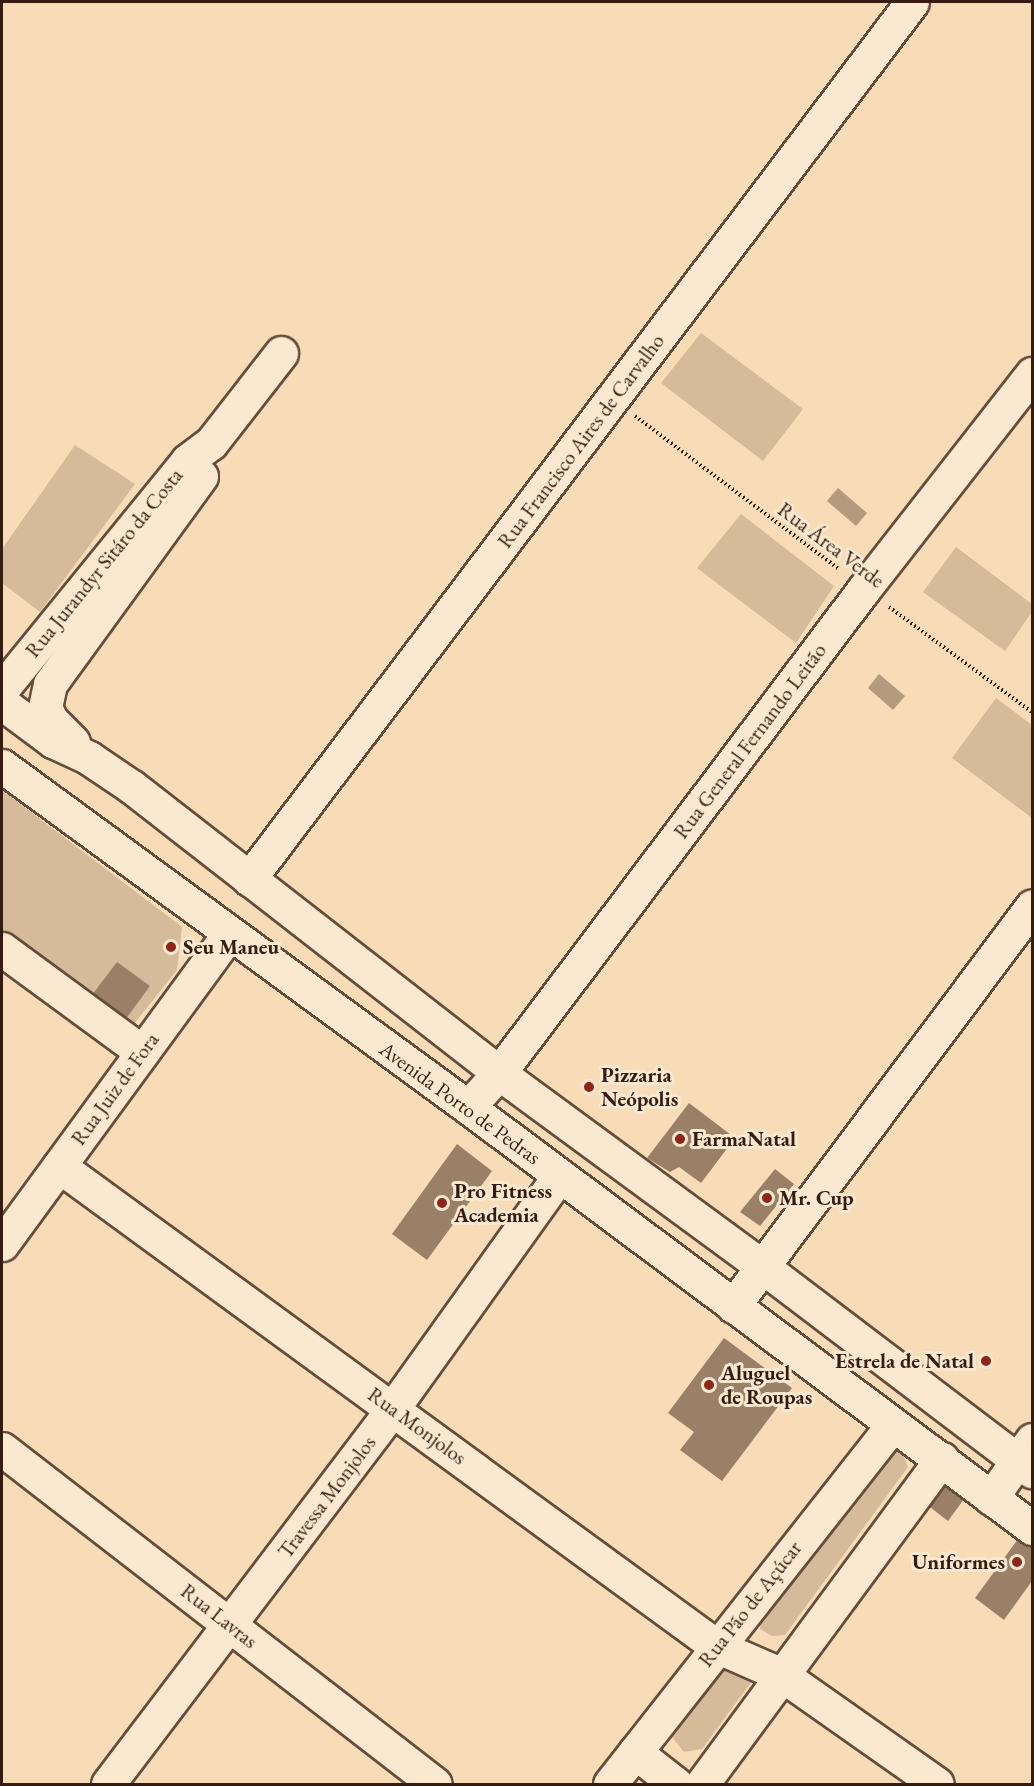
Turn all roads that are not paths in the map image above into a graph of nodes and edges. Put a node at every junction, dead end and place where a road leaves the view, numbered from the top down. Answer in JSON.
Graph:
{"nodes":[{"id":1,"x":912,"y":2,"type":"edge"},
{"id":2,"x":280,"y":353,"type":"dead end"},
{"id":3,"x":1032,"y":374,"type":"edge"},
{"id":4,"x":211,"y":443,"type":"junction"},
{"id":5,"x":4,"y":703,"type":"edge"},
{"id":6,"x":89,"y":758,"type":"junction"},
{"id":7,"x":2,"y":766,"type":"edge"},
{"id":8,"x":249,"y":879,"type":"junction"},
{"id":9,"x":1032,"y":906,"type":"edge"},
{"id":10,"x":229,"y":934,"type":"junction"},
{"id":11,"x":2,"y":949,"type":"edge"},
{"id":12,"x":142,"y":1052,"type":"junction"},
{"id":13,"x":499,"y":1073,"type":"junction"},
{"id":14,"x":468,"y":1107,"type":"junction"},
{"id":15,"x":59,"y":1166,"type":"junction"},
{"id":16,"x":560,"y":1176,"type":"junction"},
{"id":17,"x":2,"y":1244,"type":"edge"},
{"id":18,"x":763,"y":1267,"type":"junction"},
{"id":19,"x":733,"y":1305,"type":"junction"},
{"id":20,"x":393,"y":1408,"type":"junction"},
{"id":21,"x":892,"y":1425,"type":"junction"},
{"id":22,"x":2,"y":1449,"type":"edge"},
{"id":23,"x":1027,"y":1457,"type":"edge"},
{"id":24,"x":942,"y":1459,"type":"junction"},
{"id":25,"x":992,"y":1498,"type":"junction"},
{"id":26,"x":1032,"y":1527,"type":"edge"},
{"id":27,"x":231,"y":1626,"type":"junction"},
{"id":28,"x":716,"y":1646,"type":"junction"},
{"id":29,"x":782,"y":1675,"type":"junction"},
{"id":30,"x":634,"y":1752,"type":"junction"},
{"id":31,"x":924,"y":1781,"type":"edge"},
{"id":32,"x":108,"y":1785,"type":"edge"},
{"id":33,"x":435,"y":1785,"type":"edge"},
{"id":34,"x":610,"y":1785,"type":"edge"},
{"id":35,"x":676,"y":1785,"type":"edge"},
{"id":36,"x":702,"y":1785,"type":"edge"}],
"edges":[{"from":1,"to":8,"type":"street","name":"Rua Francisco Aires de Carvalho"},
{"from":2,"to":4,"type":"street","name":"Rua Jurandyr Sitáro da Costa"},
{"from":3,"to":13,"type":"street","name":"Rua General Fernando Leitão"},
{"from":4,"to":5,"type":"street","name":"Rua Jurandyr Sitáro da Costa"},
{"from":4,"to":6,"type":"street","name":"Rua Jurandyr Sitáro da Costa"},
{"from":5,"to":6,"type":"street"},
{"from":6,"to":8,"type":"street"},
{"from":7,"to":10,"type":"street","name":"Avenida Porto de Pedras"},
{"from":8,"to":13,"type":"street"},
{"from":9,"to":18,"type":"street"},
{"from":10,"to":12,"type":"street","name":"Rua Juiz de Fora"},
{"from":10,"to":14,"type":"street","name":"Avenida Porto de Pedras"},
{"from":11,"to":12,"type":"street"},
{"from":12,"to":15,"type":"street","name":"Rua Juiz de Fora"},
{"from":13,"to":14,"type":"street","name":"Rua General Fernando Leitão"},
{"from":13,"to":18,"type":"street"},
{"from":14,"to":16,"type":"street","name":"Avenida Porto de Pedras"},
{"from":15,"to":17,"type":"street","name":"Rua Juiz de Fora"},
{"from":15,"to":20,"type":"street","name":"Rua Monjolos"},
{"from":16,"to":19,"type":"street","name":"Avenida Porto de Pedras"},
{"from":16,"to":20,"type":"street","name":"Travessa Monjolos"},
{"from":18,"to":19,"type":"street"},
{"from":18,"to":23,"type":"street"},
{"from":19,"to":21,"type":"street","name":"Avenida Porto de Pedras"},
{"from":20,"to":27,"type":"street","name":"Travessa Monjolos"},
{"from":20,"to":28,"type":"street","name":"Rua Monjolos"},
{"from":21,"to":24,"type":"street","name":"Avenida Porto de Pedras"},
{"from":21,"to":28,"type":"street","name":"Rua Pão de Açúcar"},
{"from":22,"to":27,"type":"street","name":"Rua Lavras"},
{"from":23,"to":25,"type":"street"},
{"from":24,"to":25,"type":"street","name":"Avenida Porto de Pedras"},
{"from":24,"to":29,"type":"street"},
{"from":25,"to":26,"type":"street","name":"Avenida Porto de Pedras"},
{"from":27,"to":32,"type":"street","name":"Travessa Monjolos"},
{"from":27,"to":33,"type":"street","name":"Rua Lavras"},
{"from":28,"to":29,"type":"street","name":"Rua Monjolos"},
{"from":28,"to":30,"type":"street","name":"Rua Pão de Açúcar"},
{"from":29,"to":31,"type":"street","name":"Rua Monjolos"},
{"from":29,"to":36,"type":"street"},
{"from":30,"to":34,"type":"street","name":"Rua Pão de Açúcar"},
{"from":30,"to":35,"type":"street"}]}
